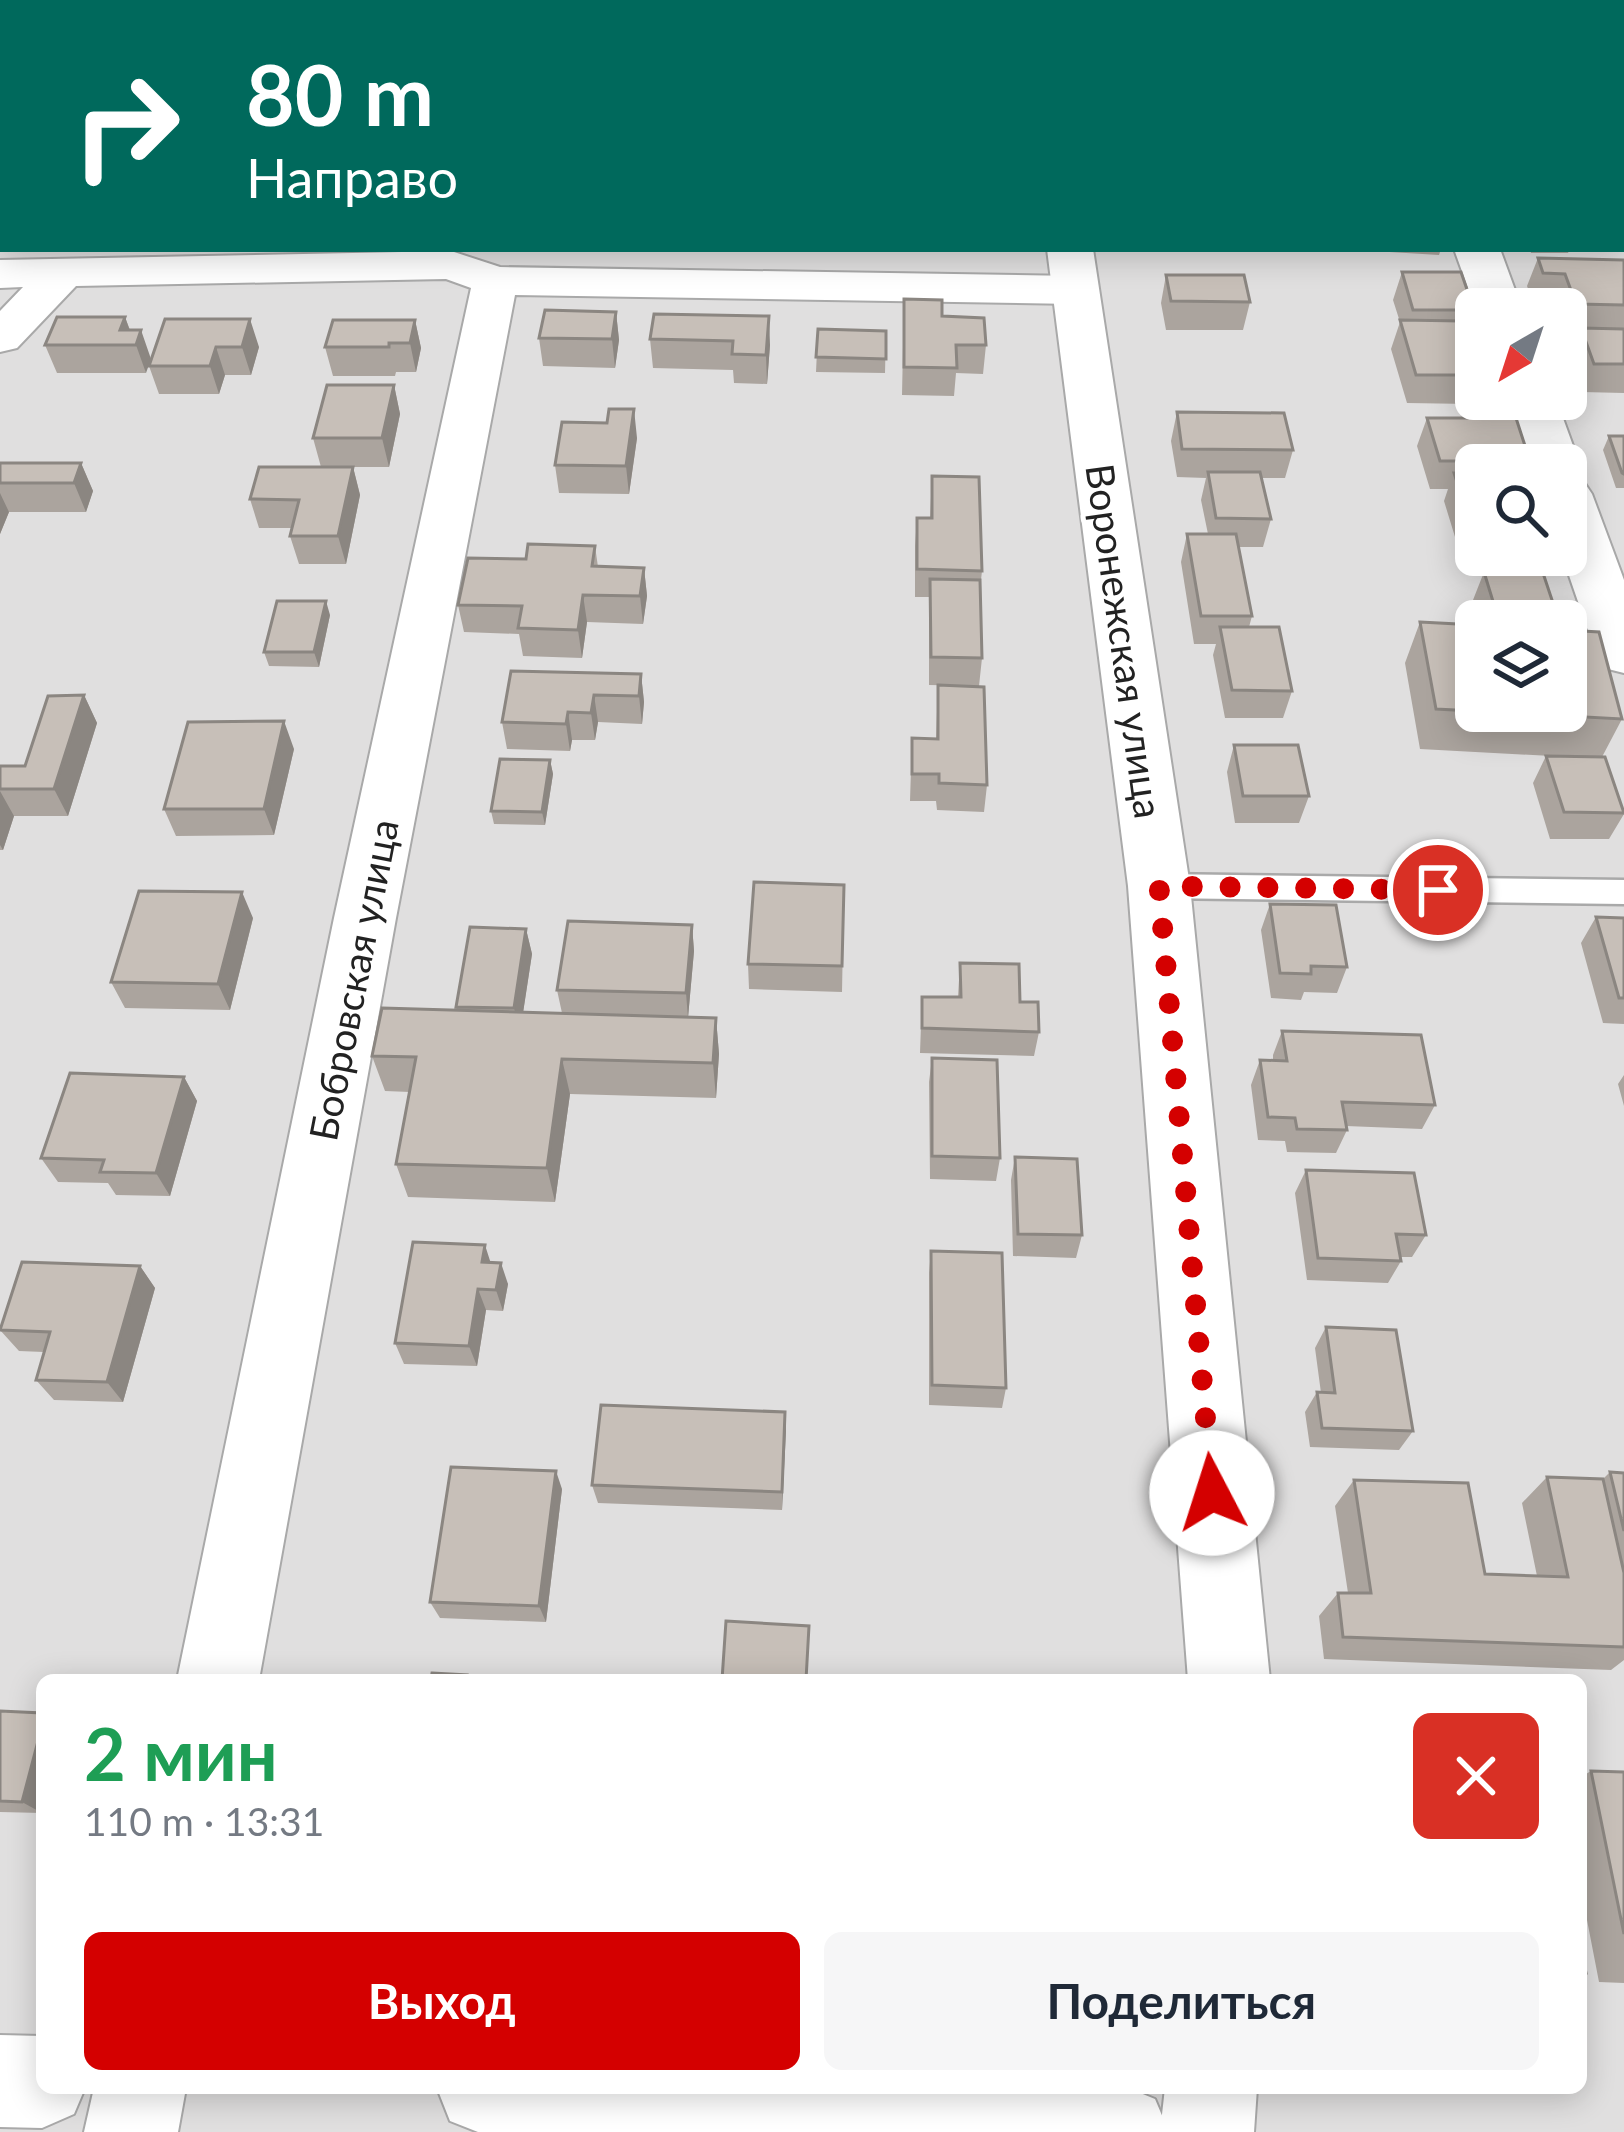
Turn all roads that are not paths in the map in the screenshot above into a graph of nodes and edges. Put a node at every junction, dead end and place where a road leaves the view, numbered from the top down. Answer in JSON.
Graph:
{"nodes":[{"id":1,"x":104,"y":252,"type":"edge"},
{"id":2,"x":1478,"y":252,"type":"edge"},
{"id":3,"x":1072,"y":269,"type":"edge"},
{"id":4,"x":0,"y":274,"type":"edge"},
{"id":5,"x":62,"y":274,"type":"junction"},
{"id":6,"x":495,"y":281,"type":"junction"},
{"id":7,"x":1491,"y":288,"type":"edge"},
{"id":8,"x":0,"y":338,"type":"edge"},
{"id":9,"x":1587,"y":552,"type":"edge"},
{"id":10,"x":1624,"y":654,"type":"edge"},
{"id":11,"x":1159,"y":886,"type":"junction"},
{"id":12,"x":1624,"y":892,"type":"edge"},
{"id":13,"x":219,"y":1674,"type":"edge"},
{"id":14,"x":1227,"y":1674,"type":"edge"},
{"id":15,"x":0,"y":2081,"type":"edge"},
{"id":16,"x":36,"y":2082,"type":"edge"},
{"id":17,"x":139,"y":2094,"type":"edge"},
{"id":18,"x":973,"y":2094,"type":"edge"},
{"id":19,"x":1210,"y":2094,"type":"edge"},
{"id":20,"x":131,"y":2132,"type":"edge"},
{"id":21,"x":1122,"y":2132,"type":"edge"},
{"id":22,"x":1207,"y":2132,"type":"edge"}],
"edges":[{"from":1,"to":5,"type":"street"},
{"from":2,"to":7,"type":"street"},
{"from":3,"to":6,"type":"street"},
{"from":3,"to":11,"type":"street","name":"Воронежская улица"},
{"from":4,"to":5,"type":"street"},
{"from":5,"to":6,"type":"street"},
{"from":5,"to":8,"type":"street"},
{"from":6,"to":13,"type":"street","name":"Бобровская улица"},
{"from":9,"to":10,"type":"street"},
{"from":11,"to":12,"type":"lane"},
{"from":11,"to":14,"type":"street","name":"Воронежская улица"},
{"from":15,"to":16,"type":"street"},
{"from":17,"to":20,"type":"street"},
{"from":18,"to":21,"type":"street"},
{"from":19,"to":22,"type":"street"}]}
